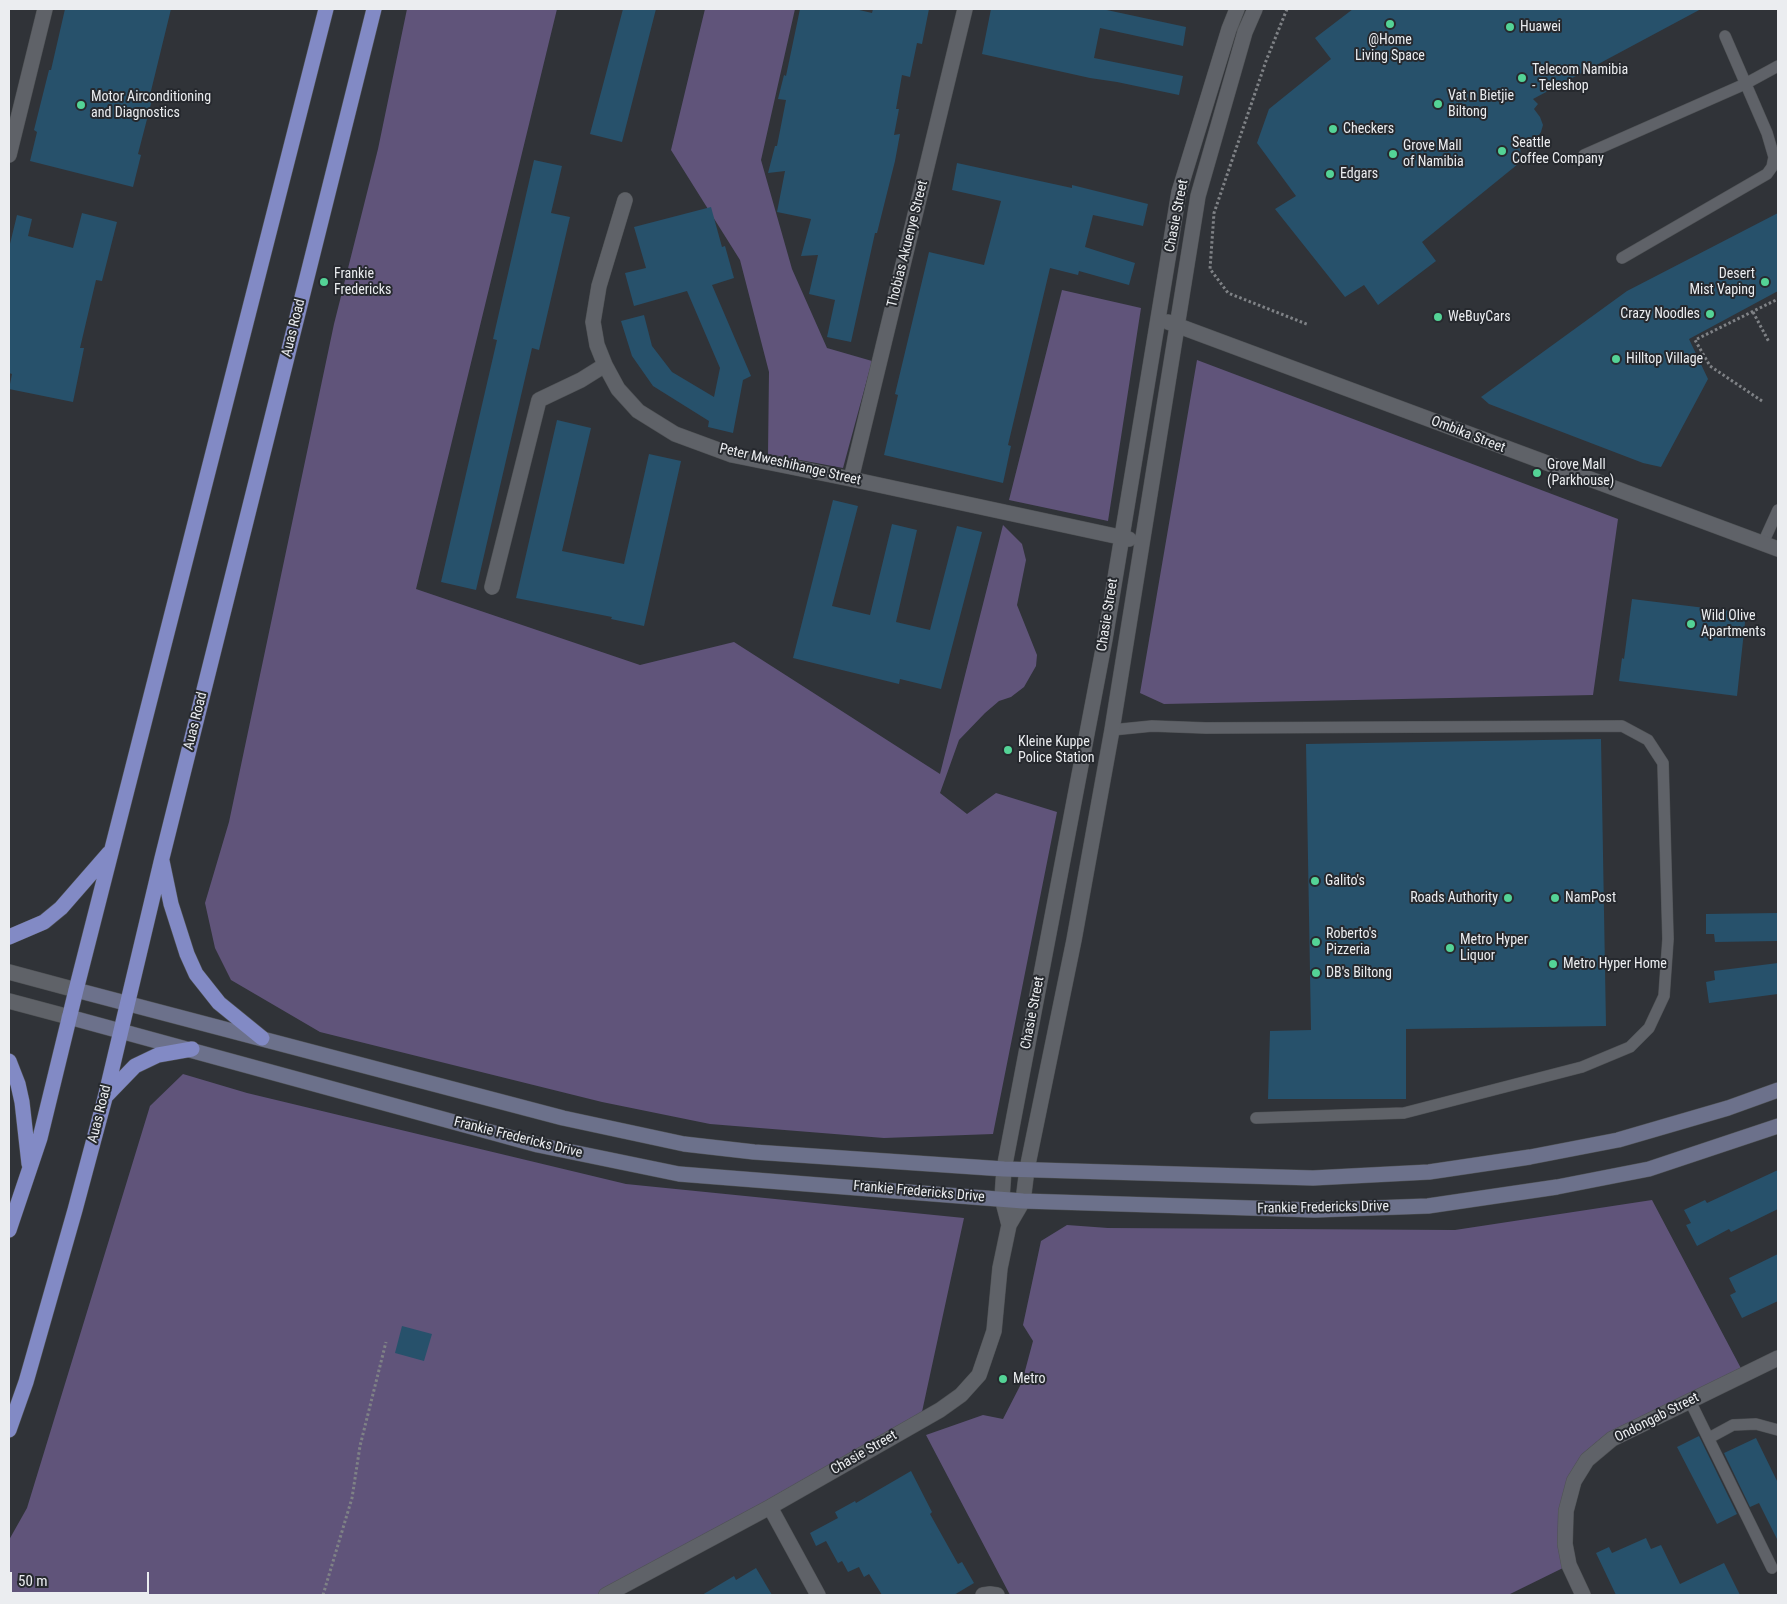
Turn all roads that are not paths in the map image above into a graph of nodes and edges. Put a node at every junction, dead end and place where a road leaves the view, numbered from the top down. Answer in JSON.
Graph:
{"nodes":[{"id":1,"x":45,"y":9,"type":"edge"},
{"id":2,"x":326,"y":9,"type":"edge"},
{"id":3,"x":374,"y":9,"type":"edge"},
{"id":4,"x":964,"y":9,"type":"edge"},
{"id":5,"x":1235,"y":9,"type":"edge"},
{"id":6,"x":1254,"y":12,"type":"edge"},
{"id":7,"x":1725,"y":36,"type":"dead end"},
{"id":8,"x":1778,"y":66,"type":"edge"},
{"id":9,"x":1745,"y":84,"type":"junction"},
{"id":10,"x":9,"y":155,"type":"edge"},
{"id":11,"x":1584,"y":155,"type":"dead end"},
{"id":12,"x":625,"y":200,"type":"dead end"},
{"id":13,"x":1622,"y":258,"type":"dead end"},
{"id":14,"x":1158,"y":320,"type":"junction"},
{"id":15,"x":1177,"y":325,"type":"junction"},
{"id":16,"x":605,"y":365,"type":"junction"},
{"id":17,"x":851,"y":479,"type":"junction"},
{"id":18,"x":1778,"y":510,"type":"edge"},
{"id":19,"x":1120,"y":537,"type":"junction"},
{"id":20,"x":1142,"y":542,"type":"junction"},
{"id":21,"x":1763,"y":542,"type":"junction"},
{"id":22,"x":1778,"y":549,"type":"edge"},
{"id":23,"x":492,"y":587,"type":"dead end"},
{"id":24,"x":1112,"y":730,"type":"junction"},
{"id":25,"x":111,"y":852,"type":"junction"},
{"id":26,"x":162,"y":858,"type":"junction"},
{"id":27,"x":9,"y":937,"type":"edge"},
{"id":28,"x":9,"y":972,"type":"edge"},
{"id":29,"x":76,"y":990,"type":"junction"},
{"id":30,"x":9,"y":1001,"type":"edge"},
{"id":31,"x":126,"y":1003,"type":"junction"},
{"id":32,"x":69,"y":1017,"type":"junction"},
{"id":33,"x":120,"y":1030,"type":"junction"},
{"id":34,"x":262,"y":1038,"type":"junction"},
{"id":35,"x":192,"y":1049,"type":"junction"},
{"id":36,"x":9,"y":1061,"type":"edge"},
{"id":37,"x":1778,"y":1090,"type":"edge"},
{"id":38,"x":105,"y":1098,"type":"junction"},
{"id":39,"x":1256,"y":1118,"type":"dead end"},
{"id":40,"x":1778,"y":1126,"type":"edge"},
{"id":41,"x":30,"y":1168,"type":"junction"},
{"id":42,"x":1004,"y":1169,"type":"junction"},
{"id":43,"x":1027,"y":1169,"type":"junction"},
{"id":44,"x":1002,"y":1198,"type":"junction"},
{"id":45,"x":1023,"y":1201,"type":"junction"},
{"id":46,"x":1008,"y":1225,"type":"junction"},
{"id":47,"x":9,"y":1230,"type":"edge"},
{"id":48,"x":1778,"y":1358,"type":"edge"},
{"id":49,"x":1690,"y":1401,"type":"junction"},
{"id":50,"x":9,"y":1430,"type":"edge"},
{"id":51,"x":1778,"y":1430,"type":"edge"},
{"id":52,"x":1709,"y":1438,"type":"junction"},
{"id":53,"x":770,"y":1507,"type":"junction"},
{"id":54,"x":1772,"y":1568,"type":"dead end"},
{"id":55,"x":606,"y":1595,"type":"edge"},
{"id":56,"x":818,"y":1595,"type":"edge"},
{"id":57,"x":983,"y":1595,"type":"edge"},
{"id":58,"x":997,"y":1595,"type":"edge"},
{"id":59,"x":1583,"y":1595,"type":"edge"}],
"edges":[{"from":1,"to":10,"type":"street"},
{"from":2,"to":25,"type":"highway"},
{"from":3,"to":26,"type":"highway","name":"Auas Road"},
{"from":4,"to":17,"type":"street","name":"Thobias Akuenye Street"},
{"from":5,"to":6,"type":"street","name":"Chasie Street"},
{"from":5,"to":14,"type":"street","name":"Chasie Street"},
{"from":6,"to":15,"type":"street","name":"Chasie Street"},
{"from":7,"to":9,"type":"lane"},
{"from":8,"to":9,"type":"lane"},
{"from":9,"to":11,"type":"lane"},
{"from":9,"to":13,"type":"lane"},
{"from":12,"to":16,"type":"street","name":"Peter Mweshihange Street"},
{"from":14,"to":15,"type":"street","name":"Ombika Street"},
{"from":14,"to":19,"type":"street","name":"Chasie Street"},
{"from":15,"to":20,"type":"street","name":"Chasie Street"},
{"from":15,"to":21,"type":"street","name":"Ombika Street"},
{"from":16,"to":17,"type":"street","name":"Peter Mweshihange Street"},
{"from":16,"to":23,"type":"street"},
{"from":17,"to":19,"type":"street","name":"Peter Mweshihange Street"},
{"from":18,"to":21,"type":"lane"},
{"from":19,"to":20,"type":"street","name":"Peter Mweshihange Street"},
{"from":19,"to":42,"type":"street","name":"Chasie Street"},
{"from":20,"to":24,"type":"street","name":"Chasie Street"},
{"from":21,"to":22,"type":"street","name":"Ombika Street"},
{"from":24,"to":39,"type":"lane"},
{"from":24,"to":43,"type":"street","name":"Chasie Street"},
{"from":25,"to":27,"type":"highway"},
{"from":25,"to":29,"type":"highway"},
{"from":26,"to":31,"type":"highway","name":"Auas Road"},
{"from":26,"to":34,"type":"highway"},
{"from":28,"to":29,"type":"street"},
{"from":29,"to":31,"type":"main road","name":"Frankie Fredericks Drive"},
{"from":29,"to":32,"type":"highway"},
{"from":30,"to":32,"type":"street"},
{"from":31,"to":33,"type":"highway","name":"Auas Road"},
{"from":31,"to":34,"type":"main road","name":"Frankie Fredericks Drive"},
{"from":32,"to":33,"type":"main road","name":"Frankie Fredericks Drive"},
{"from":32,"to":41,"type":"highway"},
{"from":33,"to":35,"type":"main road","name":"Frankie Fredericks Drive"},
{"from":33,"to":38,"type":"highway","name":"Auas Road"},
{"from":34,"to":42,"type":"main road","name":"Frankie Fredericks Drive"},
{"from":35,"to":38,"type":"highway"},
{"from":35,"to":44,"type":"main road","name":"Frankie Fredericks Drive"},
{"from":36,"to":41,"type":"highway"},
{"from":37,"to":43,"type":"main road","name":"Frankie Fredericks Drive"},
{"from":38,"to":50,"type":"highway","name":"Auas Road"},
{"from":40,"to":45,"type":"main road","name":"Frankie Fredericks Drive"},
{"from":41,"to":47,"type":"highway"},
{"from":42,"to":43,"type":"main road","name":"Frankie Fredericks Drive"},
{"from":42,"to":44,"type":"street","name":"Chasie Street"},
{"from":43,"to":45,"type":"street","name":"Chasie Street"},
{"from":44,"to":45,"type":"main road","name":"Frankie Fredericks Drive"},
{"from":44,"to":46,"type":"street","name":"Chasie Street"},
{"from":45,"to":46,"type":"street","name":"Chasie Street"},
{"from":46,"to":53,"type":"street","name":"Chasie Street"},
{"from":48,"to":49,"type":"street","name":"Ondongab Street"},
{"from":49,"to":52,"type":"lane"},
{"from":49,"to":59,"type":"street","name":"Ondongab Street"},
{"from":51,"to":52,"type":"lane"},
{"from":52,"to":54,"type":"lane"},
{"from":53,"to":55,"type":"street","name":"Chasie Street"},
{"from":53,"to":56,"type":"street"},
{"from":57,"to":58,"type":"street"}]}
